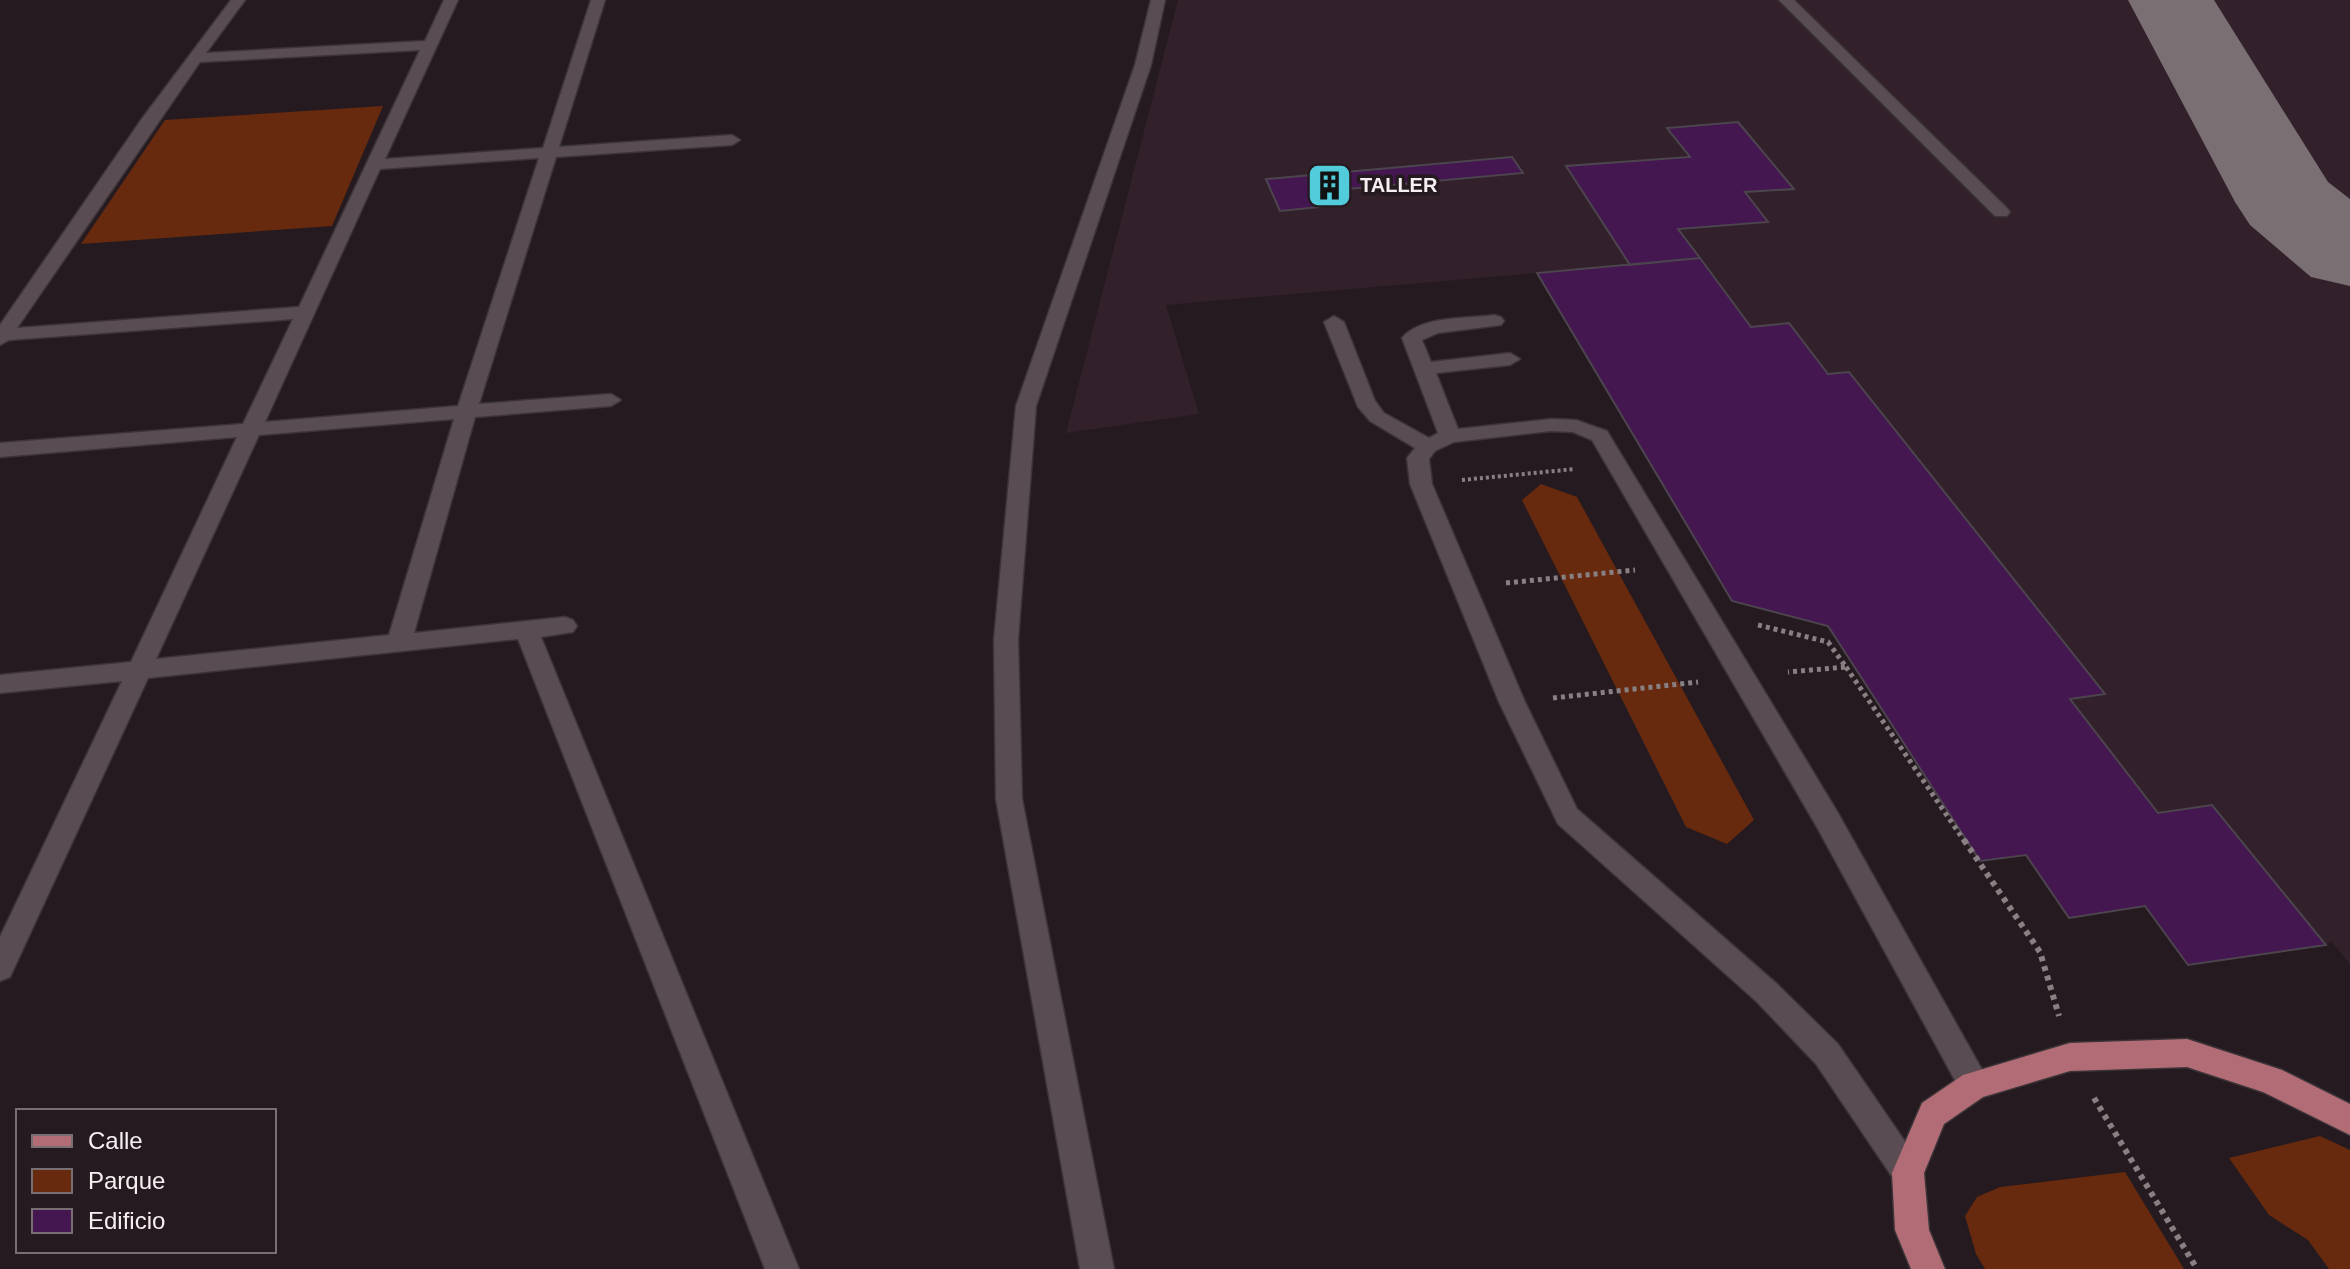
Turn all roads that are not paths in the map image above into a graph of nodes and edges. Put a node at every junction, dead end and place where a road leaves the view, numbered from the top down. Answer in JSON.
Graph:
{"nodes":[{"id":1,"x":238,"y":0,"type":"edge"},
{"id":2,"x":451,"y":0,"type":"edge"},
{"id":3,"x":598,"y":0,"type":"edge"},
{"id":4,"x":1158,"y":0,"type":"edge"},
{"id":5,"x":1786,"y":0,"type":"edge"},
{"id":6,"x":428,"y":45,"type":"junction"},
{"id":7,"x":195,"y":58,"type":"junction"},
{"id":8,"x":732,"y":140,"type":"dead end"},
{"id":9,"x":550,"y":153,"type":"junction"},
{"id":10,"x":373,"y":165,"type":"junction"},
{"id":11,"x":2001,"y":212,"type":"dead end"},
{"id":12,"x":304,"y":312,"type":"junction"},
{"id":13,"x":1494,"y":321,"type":"dead end"},
{"id":14,"x":1334,"y":322,"type":"dead end"},
{"id":15,"x":1,"y":337,"type":"edge"},
{"id":16,"x":1510,"y":359,"type":"dead end"},
{"id":17,"x":1423,"y":369,"type":"junction"},
{"id":18,"x":611,"y":400,"type":"dead end"},
{"id":19,"x":467,"y":411,"type":"junction"},
{"id":20,"x":248,"y":430,"type":"junction"},
{"id":21,"x":1439,"y":441,"type":"junction"},
{"id":22,"x":0,"y":450,"type":"edge"},
{"id":23,"x":565,"y":626,"type":"dead end"},
{"id":24,"x":526,"y":630,"type":"junction"},
{"id":25,"x":399,"y":643,"type":"junction"},
{"id":26,"x":136,"y":670,"type":"junction"},
{"id":27,"x":0,"y":684,"type":"edge"},
{"id":28,"x":0,"y":968,"type":"edge"},
{"id":29,"x":1974,"y":1085,"type":"junction"},
{"id":30,"x":2350,"y":1120,"type":"edge"},
{"id":31,"x":1908,"y":1173,"type":"junction"},
{"id":32,"x":782,"y":1269,"type":"edge"},
{"id":33,"x":1097,"y":1269,"type":"edge"},
{"id":34,"x":1928,"y":1269,"type":"edge"}],
"edges":[{"from":1,"to":7,"type":"street"},
{"from":2,"to":6,"type":"street"},
{"from":3,"to":9,"type":"street"},
{"from":4,"to":33,"type":"street"},
{"from":5,"to":11,"type":"street"},
{"from":6,"to":7,"type":"street"},
{"from":6,"to":10,"type":"street"},
{"from":7,"to":15,"type":"street"},
{"from":8,"to":9,"type":"street"},
{"from":9,"to":10,"type":"street"},
{"from":9,"to":19,"type":"street"},
{"from":10,"to":12,"type":"street"},
{"from":12,"to":15,"type":"street"},
{"from":12,"to":20,"type":"street"},
{"from":13,"to":17,"type":"street"},
{"from":14,"to":21,"type":"street"},
{"from":16,"to":17,"type":"street"},
{"from":17,"to":21,"type":"street"},
{"from":18,"to":19,"type":"street"},
{"from":19,"to":20,"type":"street"},
{"from":19,"to":25,"type":"street"},
{"from":20,"to":22,"type":"street"},
{"from":20,"to":26,"type":"street"},
{"from":21,"to":29,"type":"street"},
{"from":21,"to":31,"type":"street"},
{"from":23,"to":24,"type":"street"},
{"from":24,"to":25,"type":"street"},
{"from":24,"to":32,"type":"street"},
{"from":25,"to":26,"type":"street"},
{"from":26,"to":27,"type":"street"},
{"from":26,"to":28,"type":"street"},
{"from":29,"to":30,"type":"main road"},
{"from":29,"to":31,"type":"main road"},
{"from":31,"to":34,"type":"main road"}]}
